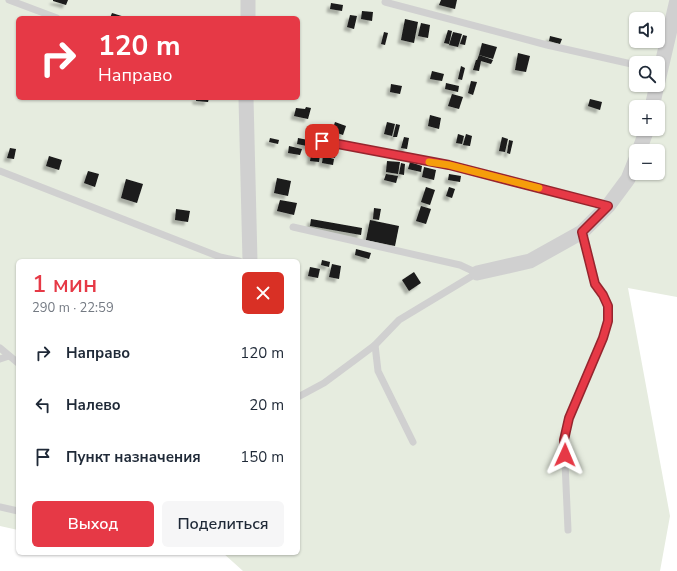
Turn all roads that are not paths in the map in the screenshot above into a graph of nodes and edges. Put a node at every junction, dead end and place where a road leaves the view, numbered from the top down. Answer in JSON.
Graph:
{"nodes":[{"id":1,"x":9,"y":0,"type":"edge"},
{"id":2,"x":248,"y":0,"type":"edge"},
{"id":3,"x":677,"y":0,"type":"edge"},
{"id":4,"x":385,"y":2,"type":"dead end"},
{"id":5,"x":52,"y":16,"type":"edge"},
{"id":6,"x":248,"y":16,"type":"edge"},
{"id":7,"x":663,"y":56,"type":"edge"},
{"id":8,"x":629,"y":63,"type":"edge"},
{"id":9,"x":246,"y":100,"type":"edge"},
{"id":10,"x":322,"y":141,"type":"dead end"},
{"id":11,"x":0,"y":171,"type":"edge"},
{"id":12,"x":629,"y":176,"type":"edge"},
{"id":13,"x":608,"y":206,"type":"junction"},
{"id":14,"x":293,"y":226,"type":"dead end"},
{"id":15,"x":582,"y":232,"type":"junction"},
{"id":16,"x":229,"y":259,"type":"edge"},
{"id":17,"x":250,"y":259,"type":"edge"},
{"id":18,"x":477,"y":273,"type":"junction"},
{"id":19,"x":375,"y":345,"type":"junction"},
{"id":20,"x":0,"y":348,"type":"edge"},
{"id":21,"x":9,"y":356,"type":"junction"},
{"id":22,"x":0,"y":359,"type":"edge"},
{"id":23,"x":16,"y":361,"type":"edge"},
{"id":24,"x":300,"y":396,"type":"edge"},
{"id":25,"x":413,"y":442,"type":"dead end"},
{"id":26,"x":0,"y":507,"type":"edge"},
{"id":27,"x":16,"y":511,"type":"edge"},
{"id":28,"x":568,"y":530,"type":"dead end"}],
"edges":[{"from":1,"to":5,"type":"lane"},
{"from":2,"to":6,"type":"street"},
{"from":3,"to":7,"type":"street"},
{"from":4,"to":8,"type":"lane"},
{"from":9,"to":17,"type":"street"},
{"from":10,"to":13,"type":"lane"},
{"from":11,"to":16,"type":"lane"},
{"from":12,"to":13,"type":"street"},
{"from":13,"to":15,"type":"street"},
{"from":14,"to":18,"type":"lane"},
{"from":15,"to":18,"type":"street"},
{"from":15,"to":28,"type":"lane"},
{"from":18,"to":19,"type":"lane"},
{"from":19,"to":24,"type":"lane"},
{"from":19,"to":25,"type":"lane"},
{"from":20,"to":21,"type":"lane"},
{"from":21,"to":22,"type":"lane"},
{"from":21,"to":23,"type":"lane"},
{"from":26,"to":27,"type":"lane"}]}
